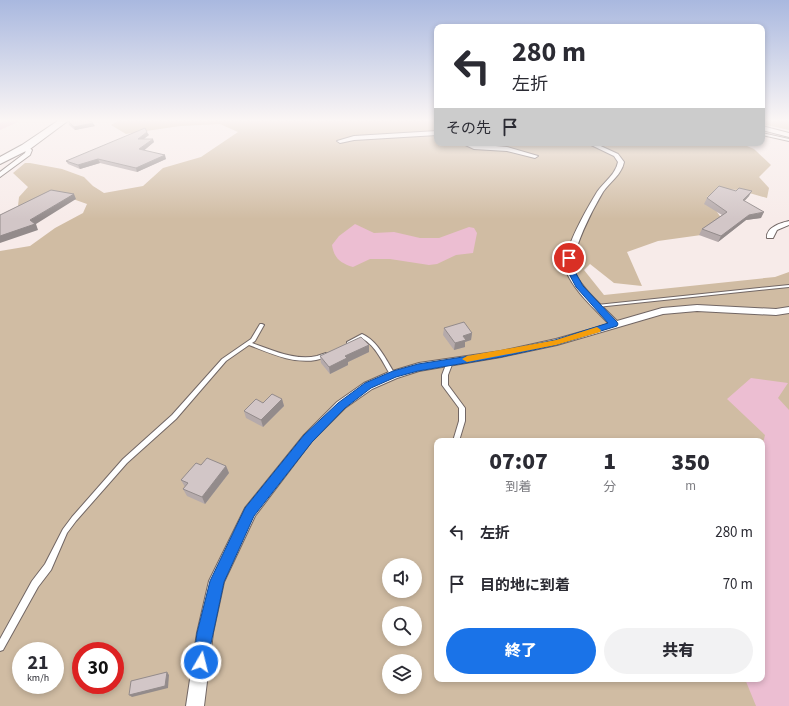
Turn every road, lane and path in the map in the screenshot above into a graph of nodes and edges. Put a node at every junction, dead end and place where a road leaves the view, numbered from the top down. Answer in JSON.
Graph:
{"nodes":[{"id":1,"x":15,"y":153,"type":"edge"},
{"id":2,"x":28,"y":153,"type":"edge"},
{"id":3,"x":523,"y":153,"type":"edge"},
{"id":4,"x":612,"y":153,"type":"edge"},
{"id":5,"x":535,"y":156,"type":"dead end"},
{"id":6,"x":0,"y":161,"type":"edge"},
{"id":7,"x":0,"y":175,"type":"edge"},
{"id":8,"x":789,"y":223,"type":"edge"},
{"id":9,"x":770,"y":236,"type":"dead end"},
{"id":10,"x":789,"y":286,"type":"edge"},
{"id":11,"x":597,"y":306,"type":"junction"},
{"id":12,"x":789,"y":310,"type":"edge"},
{"id":13,"x":614,"y":324,"type":"junction"},
{"id":14,"x":262,"y":325,"type":"dead end"},
{"id":15,"x":250,"y":344,"type":"junction"},
{"id":16,"x":344,"y":345,"type":"edge"},
{"id":17,"x":330,"y":352,"type":"edge"},
{"id":18,"x":450,"y":362,"type":"junction"},
{"id":19,"x":393,"y":375,"type":"junction"},
{"id":20,"x":457,"y":438,"type":"edge"},
{"id":21,"x":0,"y":647,"type":"edge"},
{"id":22,"x":195,"y":706,"type":"edge"}],
"edges":[{"from":1,"to":6,"type":"highway"},
{"from":2,"to":7,"type":"street"},
{"from":3,"to":5,"type":"street"},
{"from":4,"to":11,"type":"street"},
{"from":8,"to":9,"type":"street"},
{"from":10,"to":11,"type":"lane"},
{"from":11,"to":13,"type":"street"},
{"from":12,"to":13,"type":"street"},
{"from":13,"to":18,"type":"street"},
{"from":14,"to":15,"type":"lane"},
{"from":15,"to":17,"type":"lane"},
{"from":15,"to":21,"type":"lane"},
{"from":16,"to":19,"type":"lane"},
{"from":18,"to":19,"type":"street"},
{"from":18,"to":20,"type":"lane"},
{"from":19,"to":22,"type":"street"}]}
